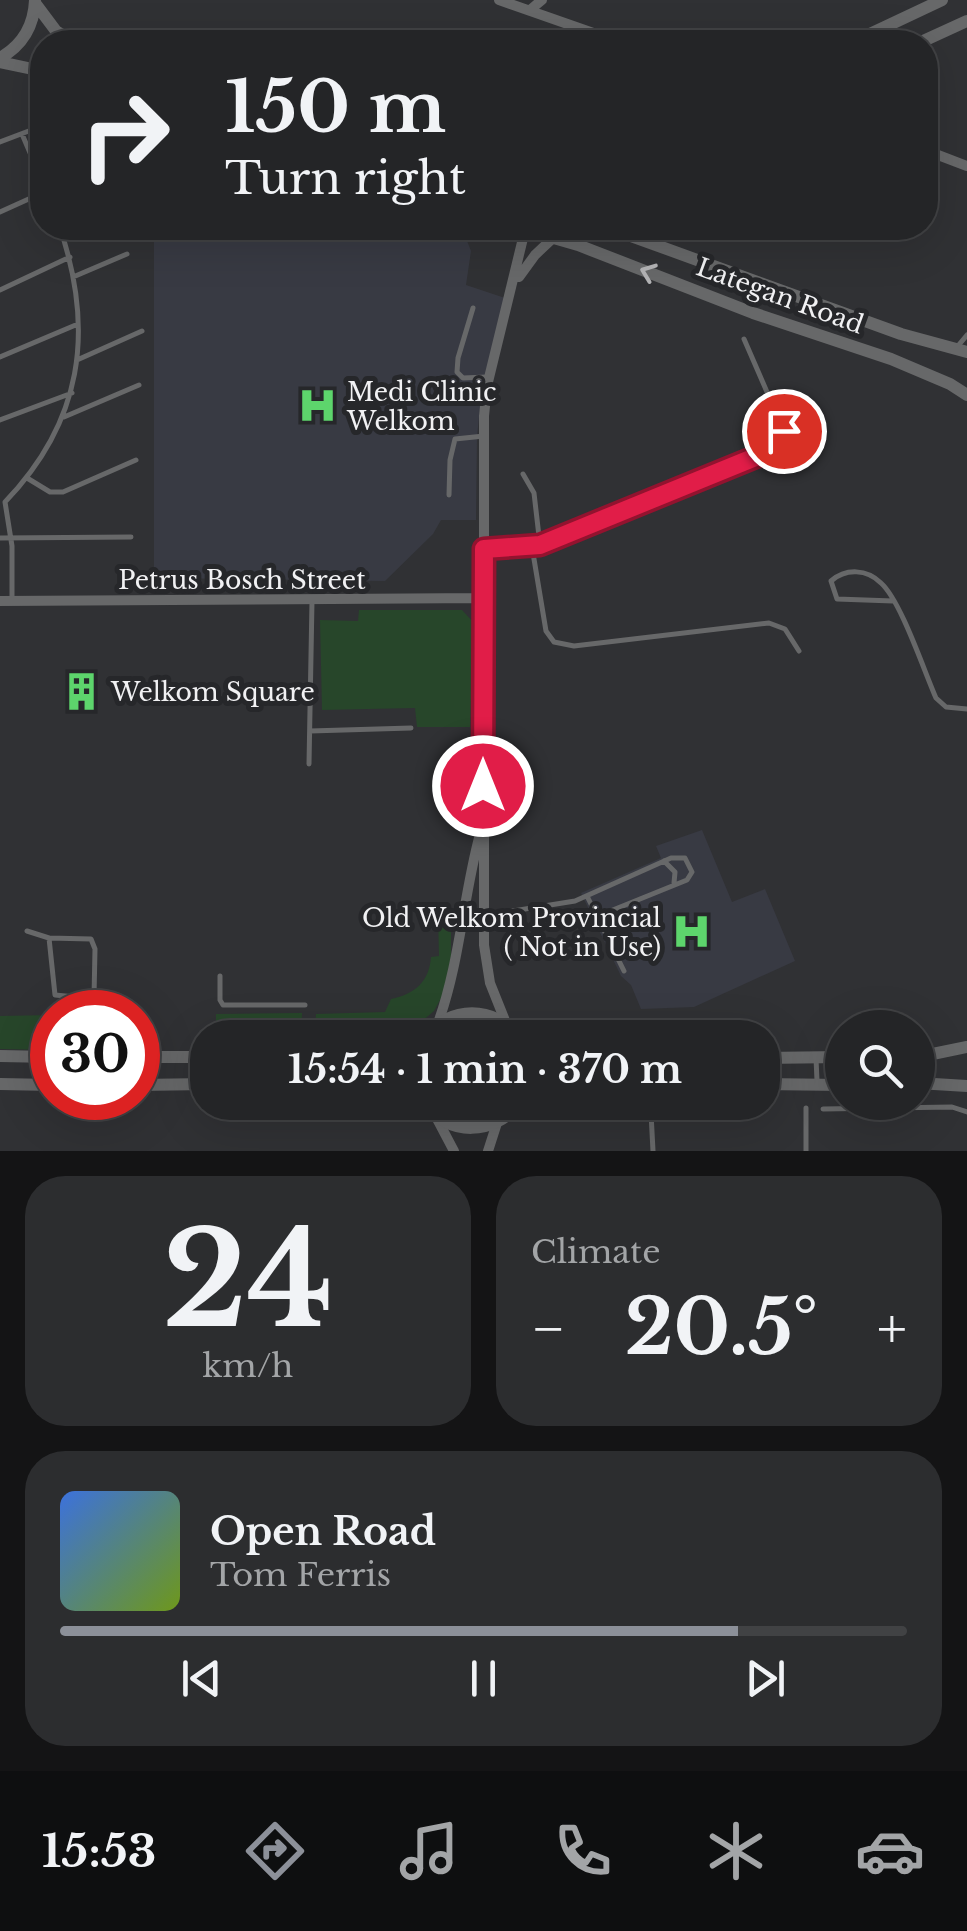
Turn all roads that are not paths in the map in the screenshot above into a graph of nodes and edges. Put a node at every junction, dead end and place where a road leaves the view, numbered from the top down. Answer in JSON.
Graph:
{"nodes":[{"id":1,"x":500,"y":0,"type":"edge"},
{"id":2,"x":542,"y":0,"type":"edge"},
{"id":3,"x":942,"y":0,"type":"edge"},
{"id":4,"x":35,"y":2,"type":"edge"},
{"id":5,"x":530,"y":10,"type":"junction"},
{"id":6,"x":967,"y":20,"type":"edge"},
{"id":7,"x":55,"y":30,"type":"edge"},
{"id":8,"x":586,"y":30,"type":"edge"},
{"id":9,"x":878,"y":30,"type":"edge"},
{"id":10,"x":938,"y":34,"type":"edge"},
{"id":11,"x":0,"y":60,"type":"edge"},
{"id":12,"x":30,"y":68,"type":"edge"},
{"id":13,"x":30,"y":131,"type":"edge"},
{"id":14,"x":22,"y":134,"type":"junction"},
{"id":15,"x":0,"y":142,"type":"edge"},
{"id":16,"x":30,"y":153,"type":"edge"},
{"id":17,"x":938,"y":155,"type":"edge"},
{"id":18,"x":967,"y":166,"type":"edge"},
{"id":19,"x":30,"y":198,"type":"edge"},
{"id":20,"x":0,"y":212,"type":"edge"},
{"id":21,"x":64,"y":240,"type":"edge"},
{"id":22,"x":521,"y":240,"type":"edge"},
{"id":23,"x":550,"y":240,"type":"edge"},
{"id":24,"x":574,"y":240,"type":"edge"},
{"id":25,"x":646,"y":240,"type":"edge"},
{"id":26,"x":128,"y":254,"type":"dead end"},
{"id":27,"x":70,"y":257,"type":"junction"},
{"id":28,"x":73,"y":277,"type":"junction"},
{"id":29,"x":764,"y":286,"type":"junction"},
{"id":30,"x":514,"y":287,"type":"junction"},
{"id":31,"x":0,"y":290,"type":"edge"},
{"id":32,"x":473,"y":308,"type":"dead end"},
{"id":33,"x":753,"y":312,"type":"junction"},
{"id":34,"x":78,"y":324,"type":"junction"},
{"id":35,"x":142,"y":331,"type":"dead end"},
{"id":36,"x":902,"y":334,"type":"junction"},
{"id":37,"x":967,"y":335,"type":"edge"},
{"id":38,"x":744,"y":339,"type":"dead end"},
{"id":39,"x":961,"y":350,"type":"edge"},
{"id":40,"x":0,"y":357,"type":"edge"},
{"id":41,"x":892,"y":359,"type":"junction"},
{"id":42,"x":77,"y":360,"type":"junction"},
{"id":43,"x":490,"y":377,"type":"junction"},
{"id":44,"x":140,"y":385,"type":"dead end"},
{"id":45,"x":72,"y":393,"type":"junction"},
{"id":46,"x":967,"y":395,"type":"edge"},
{"id":47,"x":64,"y":418,"type":"junction"},
{"id":48,"x":0,"y":420,"type":"edge"},
{"id":49,"x":484,"y":436,"type":"junction"},
{"id":50,"x":136,"y":460,"type":"dead end"},
{"id":51,"x":523,"y":474,"type":"dead end"},
{"id":52,"x":28,"y":478,"type":"junction"},
{"id":53,"x":449,"y":495,"type":"dead end"},
{"id":54,"x":3,"y":501,"type":"edge"},
{"id":55,"x":7,"y":526,"type":"junction"},
{"id":56,"x":130,"y":537,"type":"dead end"},
{"id":57,"x":0,"y":538,"type":"edge"},
{"id":58,"x":11,"y":538,"type":"junction"},
{"id":59,"x":536,"y":546,"type":"junction"},
{"id":60,"x":484,"y":549,"type":"junction"},
{"id":61,"x":484,"y":598,"type":"junction"},
{"id":62,"x":6,"y":601,"type":"edge"},
{"id":63,"x":312,"y":601,"type":"junction"},
{"id":64,"x":893,"y":602,"type":"junction"},
{"id":65,"x":799,"y":651,"type":"dead end"},
{"id":66,"x":967,"y":708,"type":"edge"},
{"id":67,"x":410,"y":728,"type":"dead end"},
{"id":68,"x":310,"y":731,"type":"junction"},
{"id":69,"x":309,"y":764,"type":"dead end"},
{"id":70,"x":483,"y":824,"type":"junction"},
{"id":71,"x":664,"y":861,"type":"junction"},
{"id":72,"x":672,"y":886,"type":"junction"},
{"id":73,"x":587,"y":896,"type":"junction"},
{"id":74,"x":464,"y":903,"type":"junction"},
{"id":75,"x":484,"y":910,"type":"junction"},
{"id":76,"x":598,"y":916,"type":"junction"},
{"id":77,"x":27,"y":931,"type":"dead end"},
{"id":78,"x":49,"y":938,"type":"junction"},
{"id":79,"x":624,"y":972,"type":"dead end"},
{"id":80,"x":220,"y":976,"type":"dead end"},
{"id":81,"x":55,"y":990,"type":"edge"},
{"id":82,"x":94,"y":990,"type":"edge"},
{"id":83,"x":306,"y":1005,"type":"dead end"},
{"id":84,"x":435,"y":1020,"type":"edge"},
{"id":85,"x":447,"y":1020,"type":"edge"},
{"id":86,"x":499,"y":1020,"type":"edge"},
{"id":87,"x":505,"y":1020,"type":"edge"},
{"id":88,"x":967,"y":1047,"type":"edge"},
{"id":89,"x":935,"y":1054,"type":"edge"},
{"id":90,"x":0,"y":1056,"type":"edge"},
{"id":91,"x":30,"y":1056,"type":"edge"},
{"id":92,"x":160,"y":1057,"type":"edge"},
{"id":93,"x":190,"y":1058,"type":"edge"},
{"id":94,"x":780,"y":1058,"type":"edge"},
{"id":95,"x":816,"y":1058,"type":"junction"},
{"id":96,"x":825,"y":1058,"type":"edge"},
{"id":97,"x":160,"y":1080,"type":"edge"},
{"id":98,"x":0,"y":1084,"type":"edge"},
{"id":99,"x":190,"y":1084,"type":"edge"},
{"id":100,"x":780,"y":1084,"type":"edge"},
{"id":101,"x":816,"y":1084,"type":"junction"},
{"id":102,"x":825,"y":1084,"type":"edge"},
{"id":103,"x":30,"y":1085,"type":"edge"},
{"id":104,"x":935,"y":1085,"type":"edge"},
{"id":105,"x":967,"y":1086,"type":"edge"},
{"id":106,"x":806,"y":1108,"type":"dead end"},
{"id":107,"x":823,"y":1108,"type":"dead end"},
{"id":108,"x":967,"y":1112,"type":"edge"},
{"id":109,"x":437,"y":1120,"type":"edge"},
{"id":110,"x":445,"y":1120,"type":"edge"},
{"id":111,"x":501,"y":1120,"type":"edge"},
{"id":112,"x":651,"y":1120,"type":"edge"},
{"id":113,"x":498,"y":1123,"type":"junction"},
{"id":114,"x":454,"y":1151,"type":"edge"},
{"id":115,"x":488,"y":1151,"type":"edge"},
{"id":116,"x":653,"y":1151,"type":"edge"},
{"id":117,"x":806,"y":1151,"type":"edge"}],
"edges":[{"from":1,"to":5,"type":"street"},
{"from":2,"to":5,"type":"street"},
{"from":3,"to":9,"type":"street"},
{"from":4,"to":7,"type":"street"},
{"from":4,"to":11,"type":"street"},
{"from":5,"to":8,"type":"street"},
{"from":6,"to":10,"type":"street"},
{"from":11,"to":12,"type":"street"},
{"from":13,"to":14,"type":"lane"},
{"from":14,"to":15,"type":"lane"},
{"from":14,"to":16,"type":"lane"},
{"from":17,"to":18,"type":"street"},
{"from":19,"to":20,"type":"lane"},
{"from":21,"to":27,"type":"lane"},
{"from":22,"to":30,"type":"street"},
{"from":23,"to":30,"type":"street"},
{"from":33,"to":24,"type":"street","name":"Lategan Road","one_way":true},
{"from":25,"to":29,"type":"street","name":"Lategan Road"},
{"from":26,"to":28,"type":"lane"},
{"from":27,"to":28,"type":"lane"},
{"from":27,"to":31,"type":"lane"},
{"from":28,"to":34,"type":"lane"},
{"from":29,"to":33,"type":"street"},
{"from":29,"to":36,"type":"street","name":"Lategan Road"},
{"from":30,"to":43,"type":"street"},
{"from":32,"to":43,"type":"lane"},
{"from":33,"to":41,"type":"street","name":"Lategan Road"},
{"from":34,"to":40,"type":"lane"},
{"from":34,"to":42,"type":"lane"},
{"from":35,"to":42,"type":"lane"},
{"from":36,"to":39,"type":"street","name":"Lategan Road"},
{"from":36,"to":41,"type":"street"},
{"from":37,"to":39,"type":"lane"},
{"from":38,"to":59,"type":"lane"},
{"from":41,"to":46,"type":"street","name":"Lategan Road"},
{"from":42,"to":45,"type":"lane"},
{"from":43,"to":49,"type":"street"},
{"from":44,"to":47,"type":"lane"},
{"from":45,"to":47,"type":"lane"},
{"from":45,"to":48,"type":"lane"},
{"from":47,"to":52,"type":"lane"},
{"from":49,"to":53,"type":"lane"},
{"from":49,"to":60,"type":"street"},
{"from":50,"to":52,"type":"lane"},
{"from":51,"to":59,"type":"lane"},
{"from":52,"to":54,"type":"lane"},
{"from":54,"to":55,"type":"lane"},
{"from":55,"to":57,"type":"lane"},
{"from":55,"to":58,"type":"lane"},
{"from":56,"to":58,"type":"lane"},
{"from":57,"to":58,"type":"lane"},
{"from":58,"to":62,"type":"lane"},
{"from":59,"to":60,"type":"lane"},
{"from":59,"to":65,"type":"lane"},
{"from":60,"to":61,"type":"street"},
{"from":61,"to":63,"type":"street","name":"Petrus Bosch Street"},
{"from":61,"to":70,"type":"street"},
{"from":62,"to":63,"type":"street","name":"Petrus Bosch Street"},
{"from":63,"to":68,"type":"lane"},
{"from":64,"to":64,"type":"lane"},
{"from":64,"to":66,"type":"lane"},
{"from":67,"to":68,"type":"lane"},
{"from":68,"to":69,"type":"lane"},
{"from":70,"to":74,"type":"street"},
{"from":70,"to":75,"type":"street"},
{"from":71,"to":72,"type":"lane"},
{"from":71,"to":72,"type":"lane"},
{"from":71,"to":73,"type":"lane"},
{"from":72,"to":76,"type":"lane"},
{"from":73,"to":75,"type":"lane"},
{"from":73,"to":76,"type":"lane"},
{"from":74,"to":75,"type":"lane"},
{"from":74,"to":84,"type":"street"},
{"from":75,"to":87,"type":"street"},
{"from":76,"to":79,"type":"lane"},
{"from":77,"to":78,"type":"lane"},
{"from":78,"to":81,"type":"lane"},
{"from":78,"to":82,"type":"lane"},
{"from":80,"to":83,"type":"lane"},
{"from":85,"to":86,"type":"street"},
{"from":88,"to":89,"type":"street"},
{"from":90,"to":91,"type":"street"},
{"from":92,"to":93,"type":"street"},
{"from":94,"to":95,"type":"street"},
{"from":95,"to":96,"type":"street"},
{"from":95,"to":101,"type":"lane"},
{"from":97,"to":99,"type":"street"},
{"from":98,"to":103,"type":"street"},
{"from":100,"to":101,"type":"street"},
{"from":101,"to":102,"type":"street"},
{"from":104,"to":105,"type":"street"},
{"from":106,"to":117,"type":"lane"},
{"from":107,"to":108,"type":"lane"},
{"from":109,"to":114,"type":"street"},
{"from":110,"to":113,"type":"street"},
{"from":111,"to":113,"type":"street"},
{"from":112,"to":116,"type":"lane"},
{"from":113,"to":115,"type":"street"}]}
